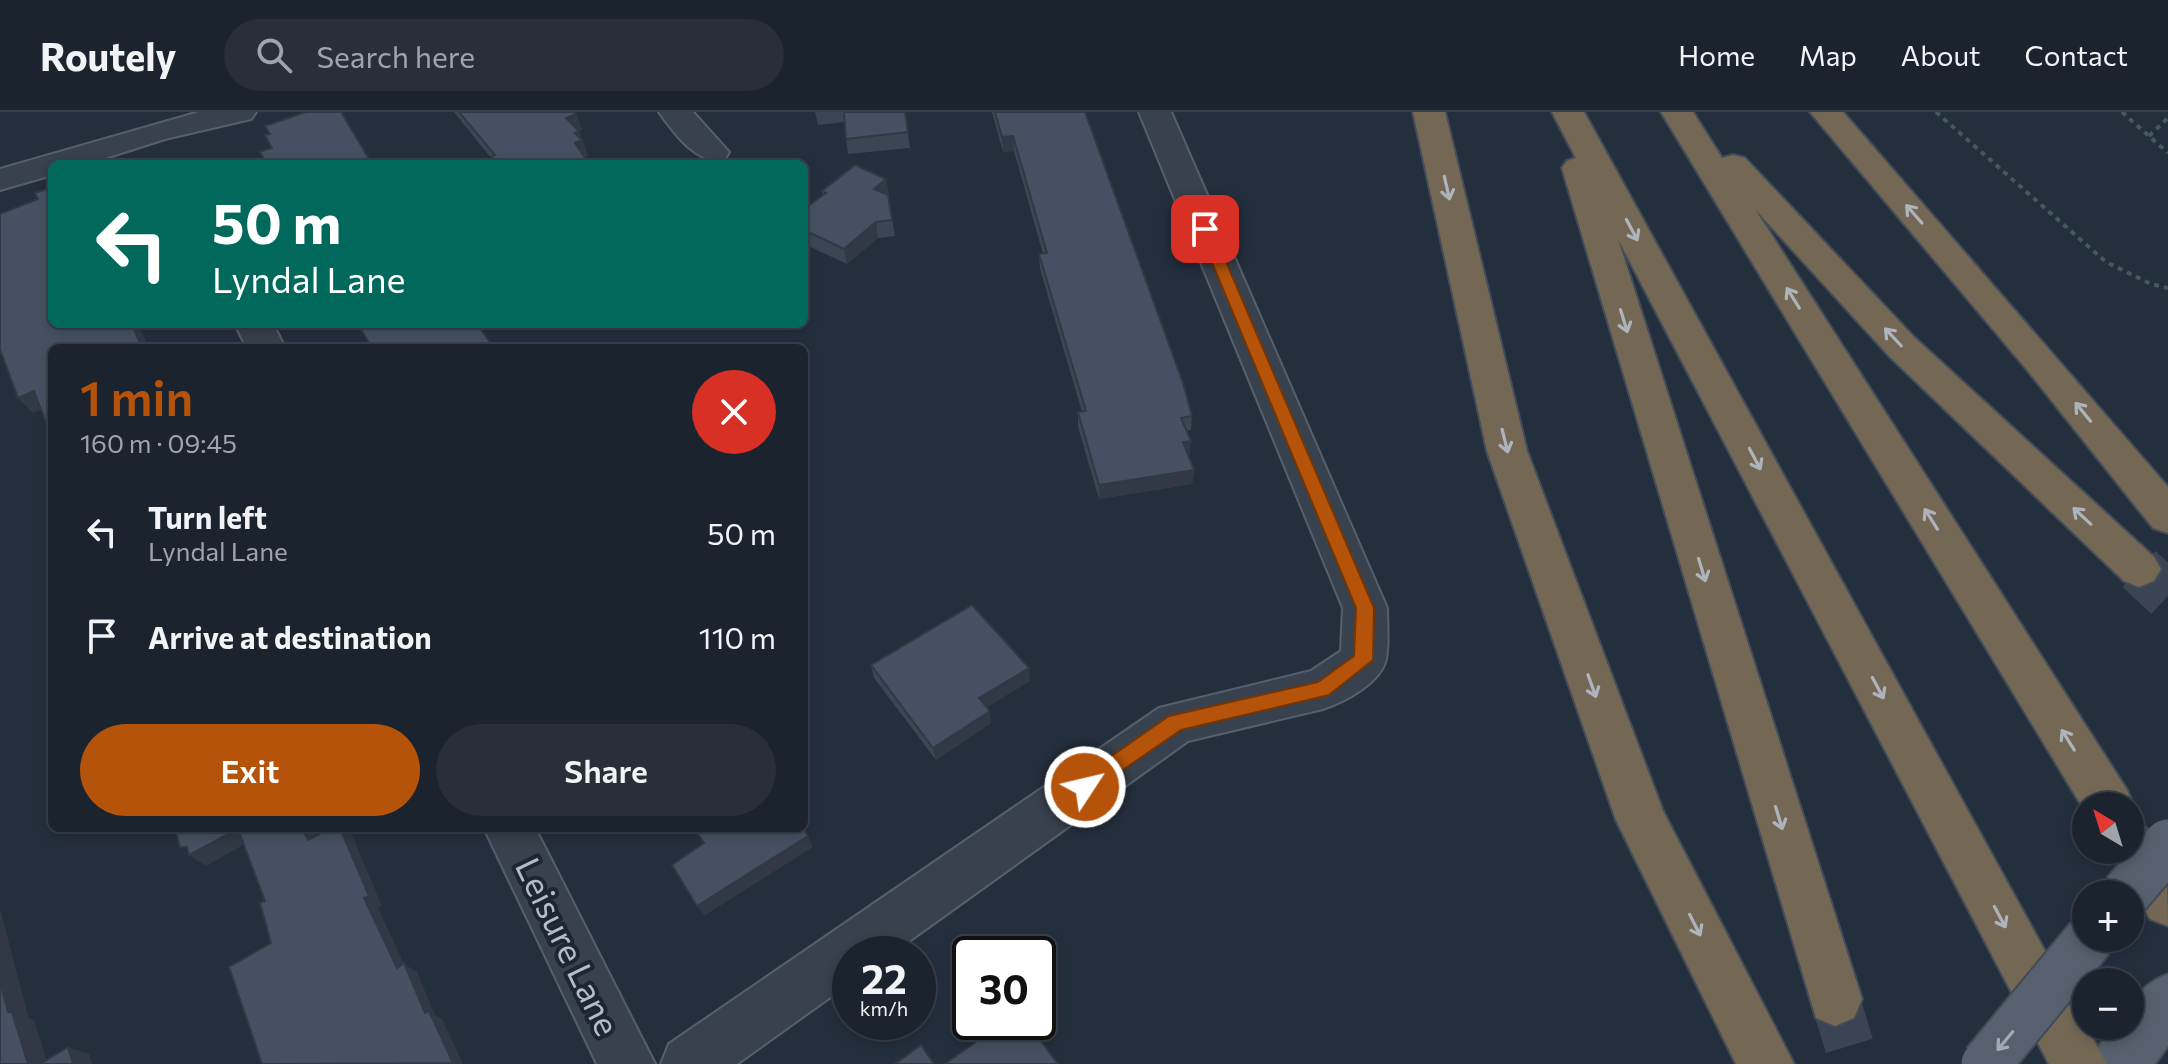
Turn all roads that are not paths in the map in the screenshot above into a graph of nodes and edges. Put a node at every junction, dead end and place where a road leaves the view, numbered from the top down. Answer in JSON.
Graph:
{"nodes":[{"id":1,"x":240,"y":112,"type":"edge"},
{"id":2,"x":675,"y":112,"type":"edge"},
{"id":3,"x":1155,"y":112,"type":"edge"},
{"id":4,"x":1429,"y":112,"type":"edge"},
{"id":5,"x":1566,"y":112,"type":"edge"},
{"id":6,"x":1677,"y":112,"type":"edge"},
{"id":7,"x":1683,"y":112,"type":"edge"},
{"id":8,"x":1826,"y":112,"type":"edge"},
{"id":9,"x":155,"y":132,"type":"junction"},
{"id":10,"x":713,"y":152,"type":"dead end"},
{"id":11,"x":65,"y":160,"type":"edge"},
{"id":12,"x":169,"y":160,"type":"edge"},
{"id":13,"x":48,"y":165,"type":"edge"},
{"id":14,"x":0,"y":180,"type":"edge"},
{"id":15,"x":2121,"y":459,"type":"junction"},
{"id":16,"x":2168,"y":487,"type":"edge"},
{"id":17,"x":2168,"y":516,"type":"edge"},
{"id":18,"x":2139,"y":569,"type":"tunnel mouth"},
{"id":19,"x":2100,"y":792,"type":"edge"},
{"id":20,"x":511,"y":832,"type":"edge"},
{"id":21,"x":2168,"y":844,"type":"edge"},
{"id":22,"x":2144,"y":862,"type":"edge"},
{"id":23,"x":2138,"y":880,"type":"edge"},
{"id":24,"x":2168,"y":901,"type":"edge"},
{"id":25,"x":2078,"y":952,"type":"edge"},
{"id":26,"x":1835,"y":999,"type":"tunnel mouth"},
{"id":27,"x":2168,"y":1001,"type":"edge"},
{"id":28,"x":627,"y":1064,"type":"edge"},
{"id":29,"x":689,"y":1064,"type":"edge"},
{"id":30,"x":1766,"y":1064,"type":"edge"},
{"id":31,"x":1986,"y":1064,"type":"edge"},
{"id":32,"x":2079,"y":1064,"type":"edge"},
{"id":33,"x":2120,"y":1064,"type":"edge"}],
"edges":[{"from":1,"to":9,"type":"street"},
{"from":2,"to":10,"type":"street"},
{"from":3,"to":29,"type":"street"},
{"from":4,"to":30,"type":"highway","one_way":true},
{"from":5,"to":26,"type":"highway","one_way":true},
{"from":5,"to":32,"type":"highway","one_way":true},
{"from":19,"to":6,"type":"highway","one_way":true},
{"from":18,"to":7,"type":"highway","one_way":true},
{"from":15,"to":8,"type":"highway","one_way":true},
{"from":9,"to":11,"type":"street"},
{"from":9,"to":12,"type":"street"},
{"from":13,"to":14,"type":"street"},
{"from":15,"to":16,"type":"highway"},
{"from":15,"to":17,"type":"highway"},
{"from":20,"to":28,"type":"street","name":"Leisure Lane"},
{"from":21,"to":23,"type":"main road","bridge":true},
{"from":22,"to":24,"type":"highway"},
{"from":25,"to":31,"type":"main road","one_way":true,"bridge":true},
{"from":27,"to":33,"type":"main road"}]}
